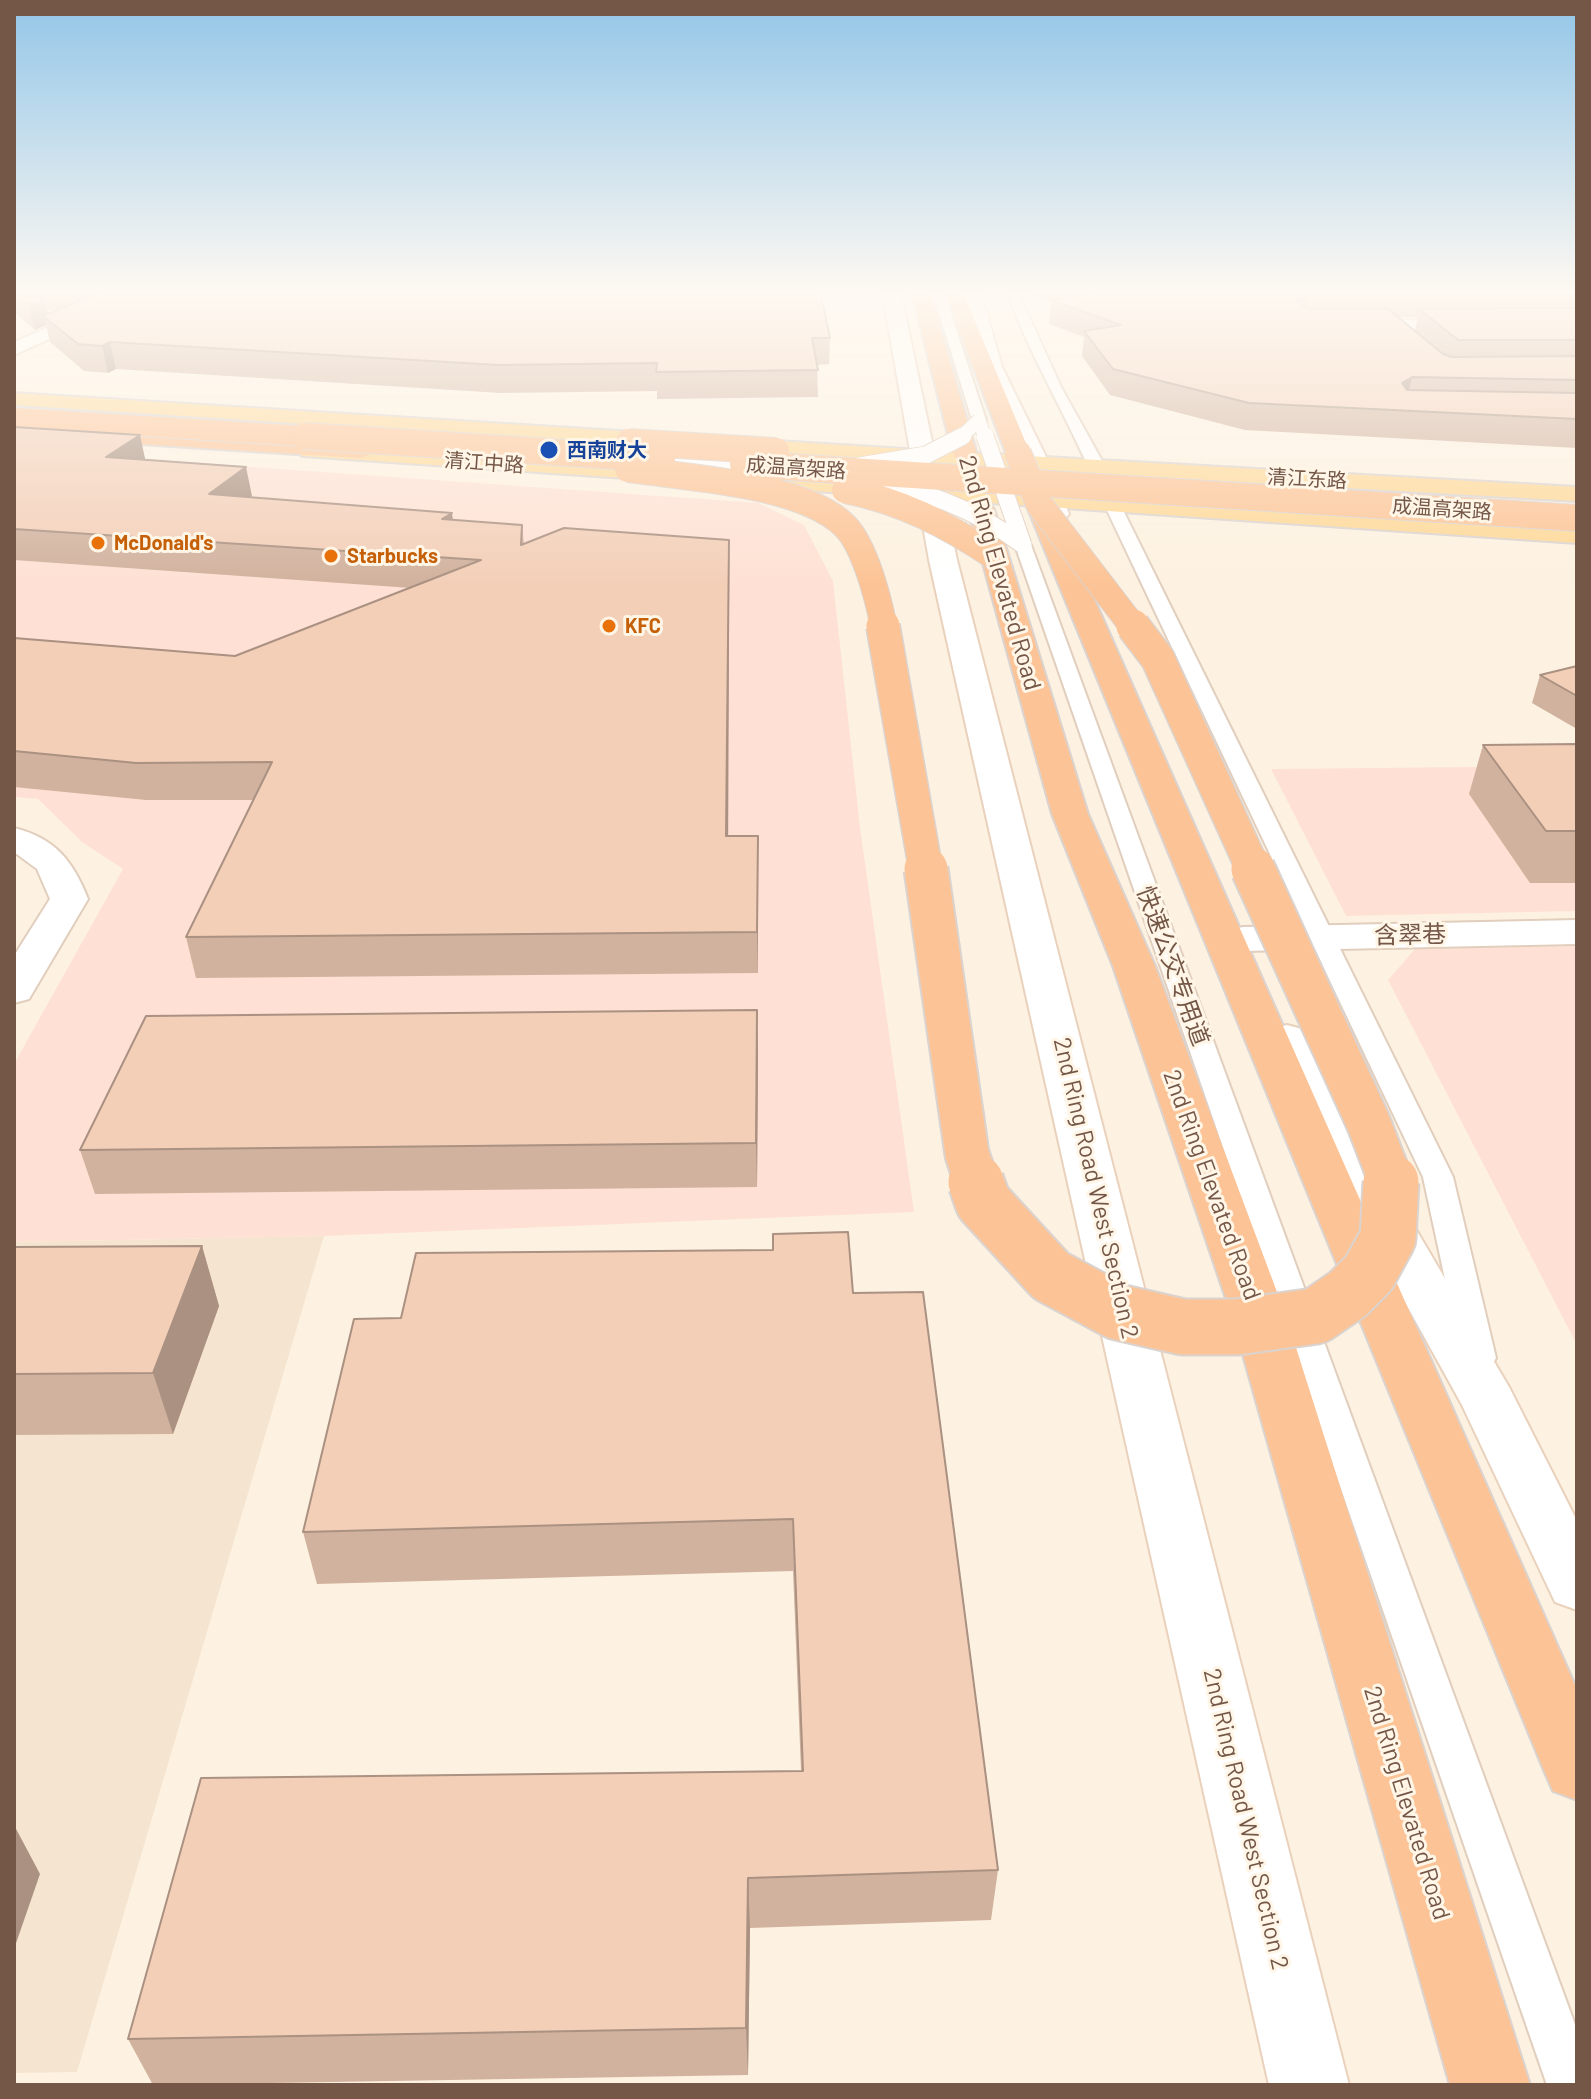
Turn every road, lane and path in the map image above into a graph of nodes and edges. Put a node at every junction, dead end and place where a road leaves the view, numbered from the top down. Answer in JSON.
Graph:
{"nodes":[{"id":1,"x":909,"y":388,"type":"edge"},
{"id":2,"x":970,"y":388,"type":"edge"},
{"id":3,"x":980,"y":388,"type":"edge"},
{"id":4,"x":986,"y":388,"type":"edge"},
{"id":5,"x":997,"y":388,"type":"edge"},
{"id":6,"x":1055,"y":388,"type":"edge"},
{"id":7,"x":14,"y":401,"type":"edge"},
{"id":8,"x":14,"y":417,"type":"edge"},
{"id":9,"x":979,"y":420,"type":"junction"},
{"id":10,"x":14,"y":430,"type":"edge"},
{"id":11,"x":1097,"y":466,"type":"junction"},
{"id":12,"x":751,"y":467,"type":"junction"},
{"id":13,"x":628,"y":469,"type":"junction"},
{"id":14,"x":925,"y":475,"type":"junction"},
{"id":15,"x":1577,"y":494,"type":"edge"},
{"id":16,"x":1577,"y":501,"type":"edge"},
{"id":17,"x":1112,"y":504,"type":"junction"},
{"id":18,"x":1029,"y":514,"type":"junction"},
{"id":19,"x":1577,"y":518,"type":"edge"},
{"id":20,"x":1577,"y":535,"type":"edge"},
{"id":21,"x":14,"y":839,"type":"edge"},
{"id":22,"x":1577,"y":932,"type":"edge"},
{"id":23,"x":1322,"y":937,"type":"junction"},
{"id":24,"x":1243,"y":939,"type":"junction"},
{"id":25,"x":14,"y":990,"type":"edge"},
{"id":26,"x":1489,"y":1402,"type":"junction"},
{"id":27,"x":1577,"y":1583,"type":"edge"},
{"id":28,"x":1577,"y":1768,"type":"edge"},
{"id":29,"x":1309,"y":2085,"type":"edge"},
{"id":30,"x":1490,"y":2085,"type":"edge"},
{"id":31,"x":1572,"y":2085,"type":"edge"}],
"edges":[{"from":1,"to":14,"type":"main road","name":"2nd Ring Road West Section 2"},
{"from":2,"to":9,"type":"lane","name":"快速公交专用道"},
{"from":3,"to":18,"type":"highway","name":"2nd Ring Elevated Road","bridge":true},
{"from":4,"to":18,"type":"highway","name":"2nd Ring Elevated Road","bridge":true},
{"from":5,"to":18,"type":"main road"},
{"from":6,"to":11,"type":"lane"},
{"from":7,"to":14,"type":"main road","name":"清江中路"},
{"from":7,"to":16,"type":"highway","name":"成温高架路","bridge":true},
{"from":8,"to":12,"type":"lane","bridge":true},
{"from":8,"to":19,"type":"highway","name":"成温高架路","bridge":true},
{"from":9,"to":12,"type":"lane","bridge":true},
{"from":9,"to":18,"type":"lane","name":"快速公交专用道","bridge":true},
{"from":10,"to":13,"type":"highway"},
{"from":10,"to":14,"type":"main road","name":"清江中路"},
{"from":11,"to":15,"type":"main road","name":"清江东路"},
{"from":11,"to":17,"type":"lane"},
{"from":11,"to":18,"type":"main road","name":"清江东路"},
{"from":12,"to":18,"type":"lane","bridge":true},
{"from":13,"to":18,"type":"highway","bridge":true},
{"from":13,"to":18,"type":"highway","bridge":true},
{"from":14,"to":18,"type":"main road","name":"清江中路"},
{"from":14,"to":18,"type":"main road","name":"清江中路"},
{"from":14,"to":29,"type":"main road","name":"2nd Ring Road West Section 2"},
{"from":17,"to":18,"type":"main road","name":"清江东路"},
{"from":17,"to":20,"type":"main road","name":"清江东路"},
{"from":17,"to":23,"type":"lane"},
{"from":18,"to":24,"type":"main road"},
{"from":18,"to":28,"type":"highway","name":"2nd Ring Elevated Road","bridge":true},
{"from":18,"to":30,"type":"highway","name":"2nd Ring Elevated Road"},
{"from":18,"to":31,"type":"lane","name":"快速公交专用道"},
{"from":21,"to":25,"type":"main road"},
{"from":22,"to":23,"type":"main road","name":"含翠巷"},
{"from":23,"to":24,"type":"main road","name":"含翠巷"},
{"from":23,"to":26,"type":"lane"},
{"from":24,"to":26,"type":"main road"},
{"from":26,"to":27,"type":"main road"}]}
